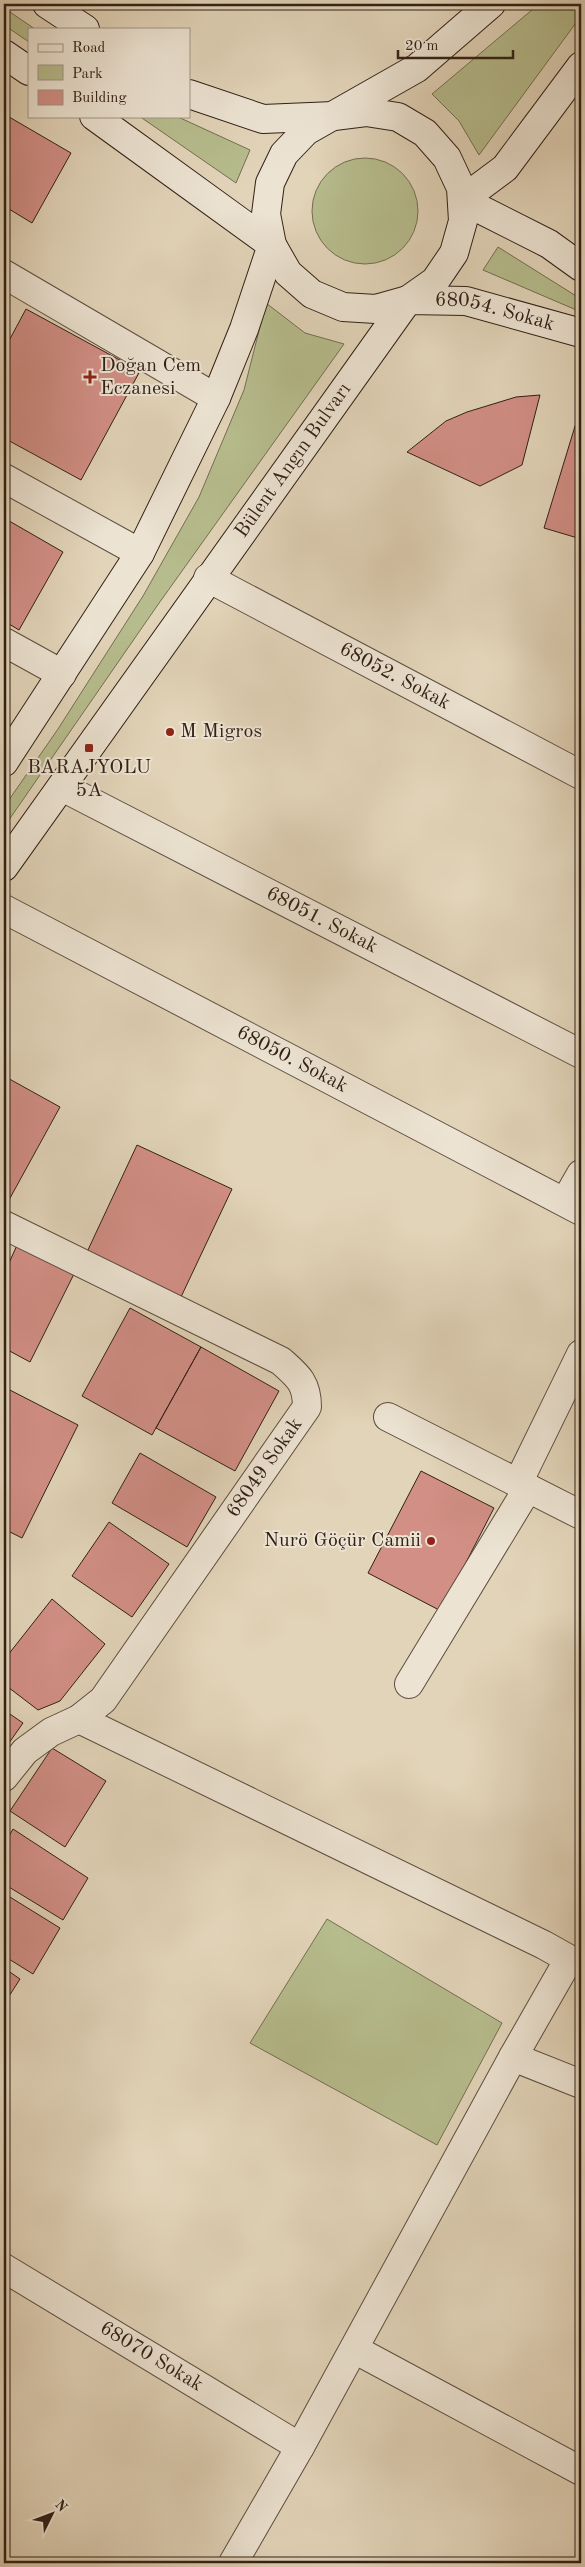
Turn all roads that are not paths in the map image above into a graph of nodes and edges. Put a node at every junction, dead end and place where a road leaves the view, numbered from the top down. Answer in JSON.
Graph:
{"nodes":[{"id":1,"x":48,"y":4,"type":"edge"},
{"id":2,"x":492,"y":4,"type":"edge"},
{"id":3,"x":84,"y":28,"type":"edge"},
{"id":4,"x":4,"y":54,"type":"edge"},
{"id":5,"x":581,"y":66,"type":"edge"},
{"id":6,"x":28,"y":70,"type":"edge"},
{"id":7,"x":190,"y":94,"type":"edge"},
{"id":8,"x":334,"y":116,"type":"junction"},
{"id":9,"x":97,"y":118,"type":"edge"},
{"id":10,"x":462,"y":200,"type":"junction"},
{"id":11,"x":272,"y":246,"type":"junction"},
{"id":12,"x":581,"y":266,"type":"edge"},
{"id":13,"x":4,"y":274,"type":"edge"},
{"id":14,"x":408,"y":300,"type":"junction"},
{"id":15,"x":581,"y":333,"type":"edge"},
{"id":16,"x":216,"y":398,"type":"junction"},
{"id":17,"x":4,"y":478,"type":"edge"},
{"id":18,"x":140,"y":553,"type":"junction"},
{"id":19,"x":208,"y":578,"type":"junction"},
{"id":20,"x":4,"y":642,"type":"edge"},
{"id":21,"x":62,"y":674,"type":"junction"},
{"id":22,"x":4,"y":762,"type":"edge"},
{"id":23,"x":581,"y":775,"type":"edge"},
{"id":24,"x":62,"y":786,"type":"junction"},
{"id":25,"x":4,"y":867,"type":"edge"},
{"id":26,"x":4,"y":909,"type":"edge"},
{"id":27,"x":581,"y":1054,"type":"edge"},
{"id":28,"x":581,"y":1174,"type":"edge"},
{"id":29,"x":573,"y":1206,"type":"edge"},
{"id":30,"x":4,"y":1225,"type":"edge"},
{"id":31,"x":581,"y":1354,"type":"edge"},
{"id":32,"x":388,"y":1416,"type":"dead end"},
{"id":33,"x":523,"y":1486,"type":"junction"},
{"id":34,"x":581,"y":1515,"type":"edge"},
{"id":35,"x":409,"y":1684,"type":"dead end"},
{"id":36,"x":79,"y":1719,"type":"junction"},
{"id":37,"x":4,"y":1777,"type":"edge"},
{"id":38,"x":513,"y":2057,"type":"junction"},
{"id":39,"x":581,"y":2084,"type":"edge"},
{"id":40,"x":4,"y":2268,"type":"edge"},
{"id":41,"x":354,"y":2349,"type":"junction"},
{"id":42,"x":300,"y":2447,"type":"junction"},
{"id":43,"x":581,"y":2471,"type":"edge"},
{"id":44,"x":233,"y":2563,"type":"edge"}],
"edges":[{"from":1,"to":3,"type":"street"},
{"from":2,"to":8,"type":"street"},
{"from":4,"to":6,"type":"street"},
{"from":5,"to":10,"type":"street"},
{"from":7,"to":8,"type":"street","name":"Bülent Angın Bulvarı"},
{"from":8,"to":10,"type":"street","name":"Bülent Angın Bulvarı"},
{"from":8,"to":11,"type":"street"},
{"from":9,"to":11,"type":"street"},
{"from":10,"to":12,"type":"street"},
{"from":10,"to":14,"type":"street","name":"Bülent Angın Bulvarı"},
{"from":11,"to":14,"type":"street"},
{"from":11,"to":16,"type":"street"},
{"from":13,"to":16,"type":"street"},
{"from":14,"to":15,"type":"street","name":"68054. Sokak"},
{"from":14,"to":19,"type":"street","name":"Bülent Angın Bulvarı"},
{"from":16,"to":18,"type":"street"},
{"from":17,"to":18,"type":"street"},
{"from":18,"to":21,"type":"street"},
{"from":19,"to":23,"type":"street","name":"68052. Sokak"},
{"from":19,"to":24,"type":"street","name":"Bülent Angın Bulvarı"},
{"from":20,"to":21,"type":"street"},
{"from":21,"to":22,"type":"street"},
{"from":24,"to":25,"type":"street","name":"Bülent Angın Bulvarı"},
{"from":24,"to":27,"type":"street","name":"68051. Sokak"},
{"from":26,"to":29,"type":"street","name":"68050. Sokak"},
{"from":28,"to":29,"type":"street"},
{"from":30,"to":36,"type":"street","name":"68049 Sokak"},
{"from":31,"to":33,"type":"street"},
{"from":32,"to":33,"type":"street"},
{"from":33,"to":34,"type":"street"},
{"from":33,"to":35,"type":"street"},
{"from":36,"to":37,"type":"street","name":"68049 Sokak"},
{"from":36,"to":38,"type":"street"},
{"from":38,"to":39,"type":"street"},
{"from":38,"to":41,"type":"street"},
{"from":40,"to":42,"type":"street","name":"68070 Sokak"},
{"from":41,"to":42,"type":"street"},
{"from":41,"to":43,"type":"street"},
{"from":42,"to":44,"type":"street"}]}
